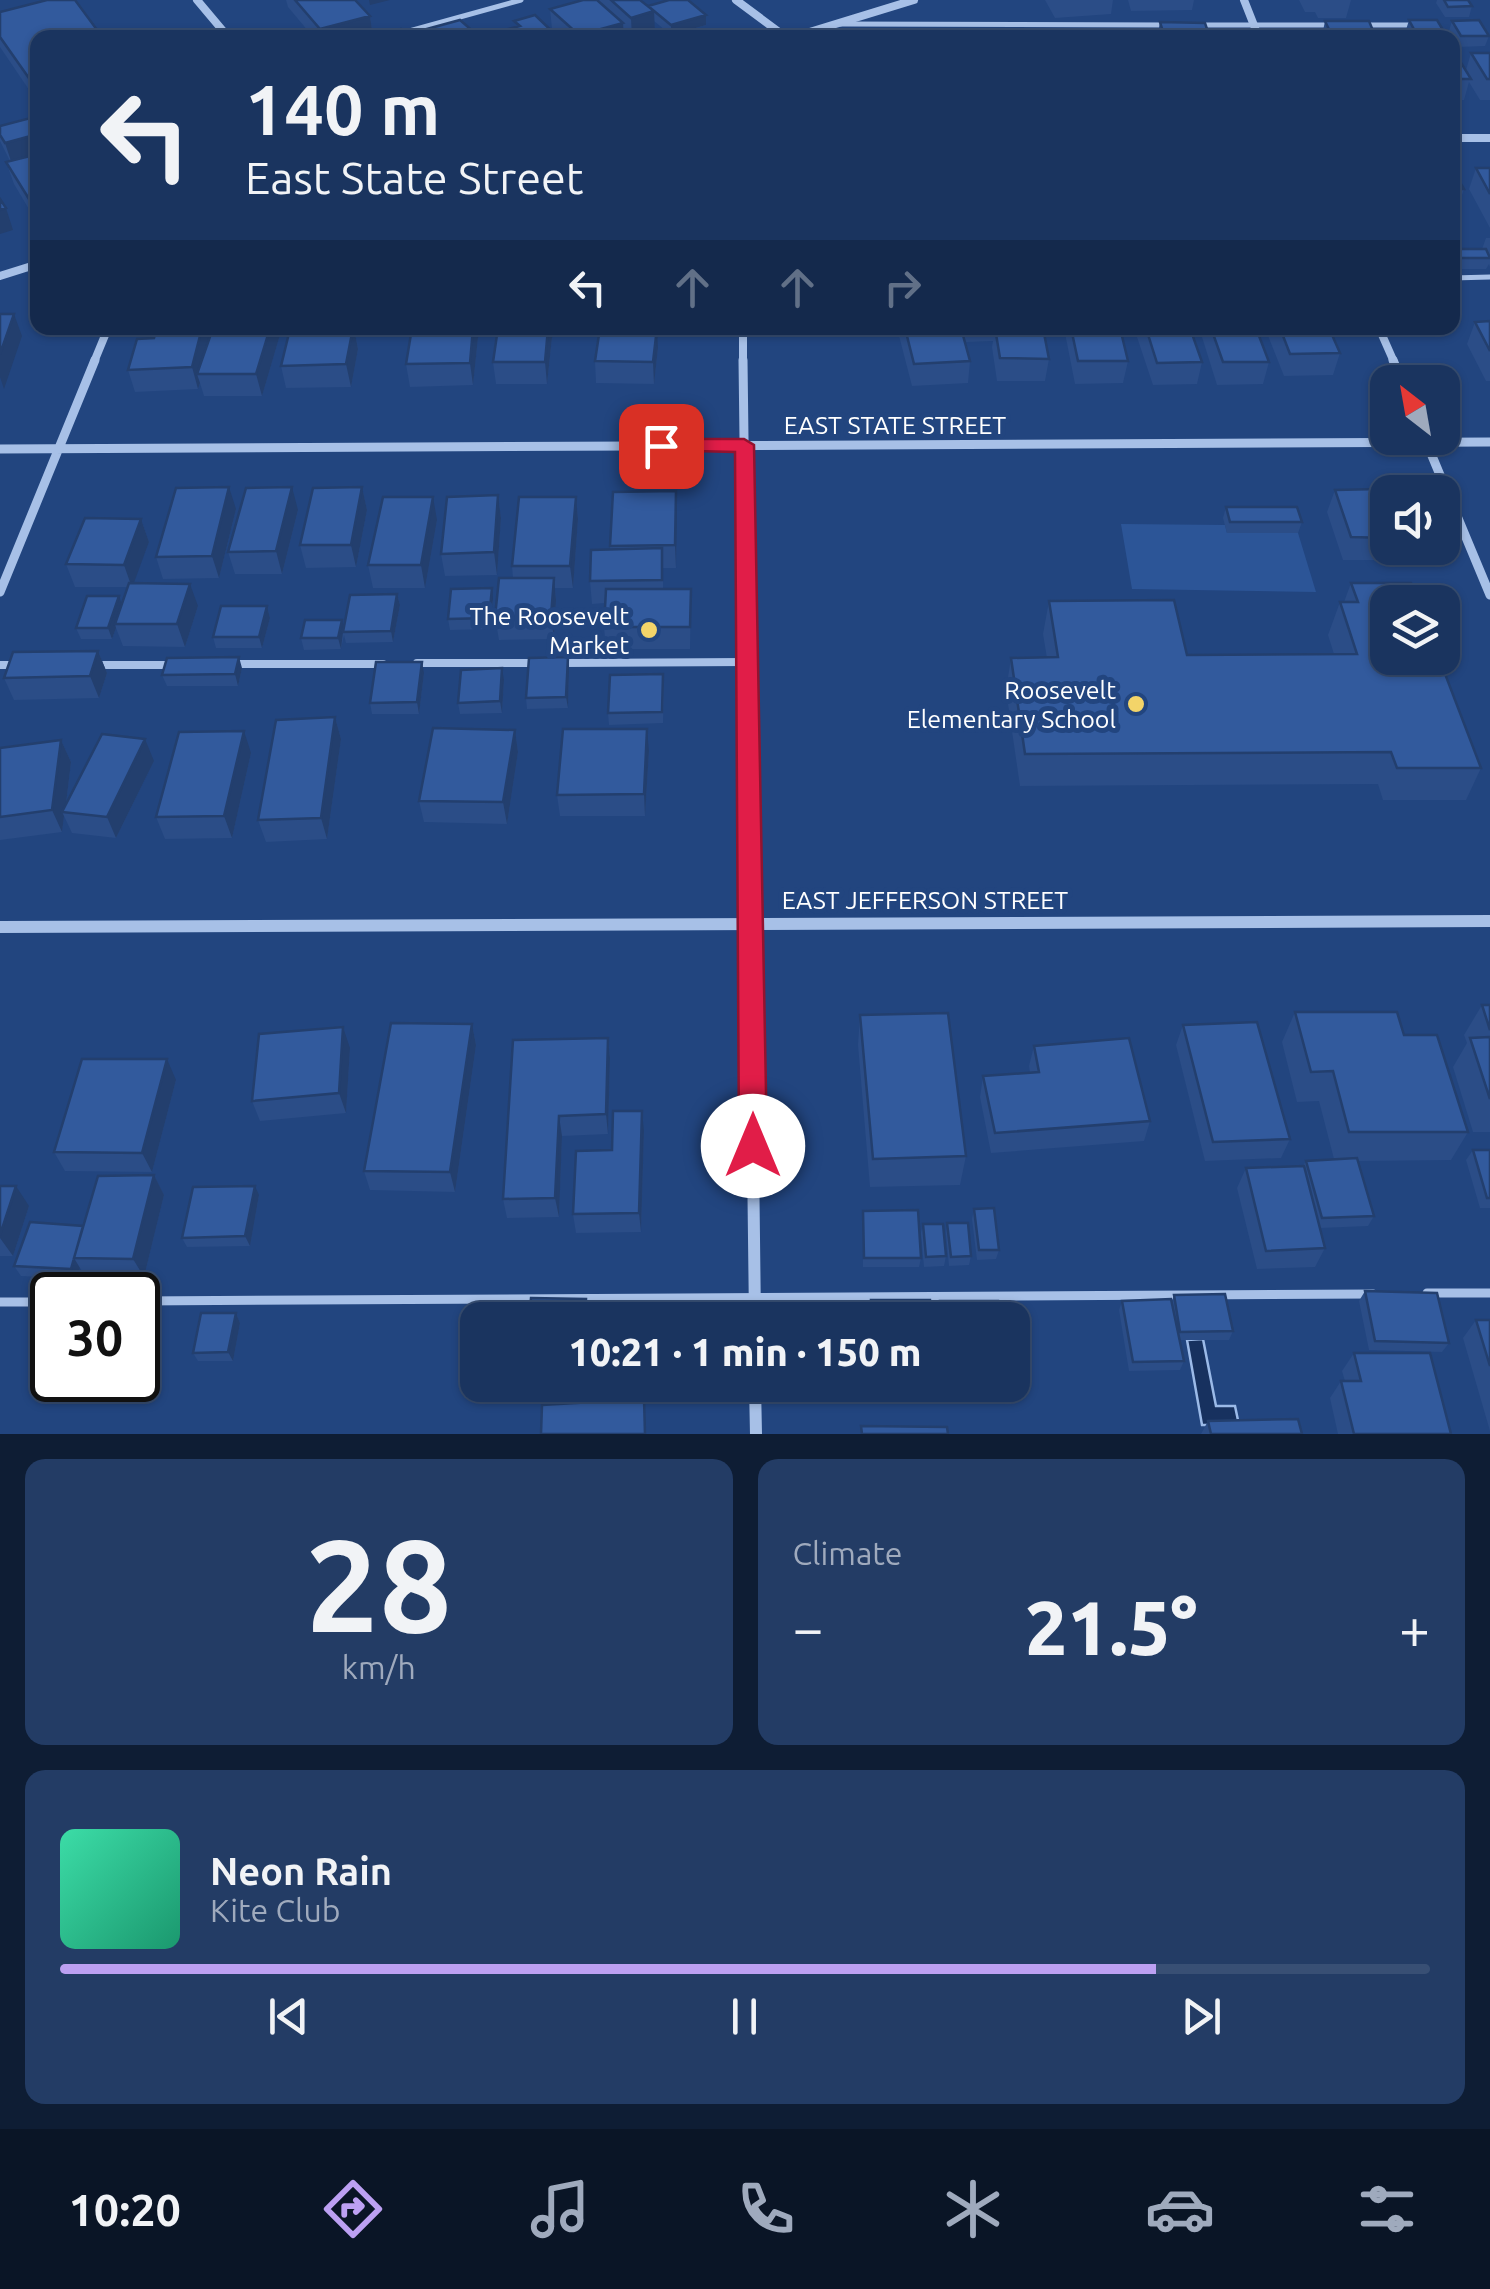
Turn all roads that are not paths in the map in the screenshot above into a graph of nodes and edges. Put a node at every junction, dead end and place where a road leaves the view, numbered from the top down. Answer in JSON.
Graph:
{"nodes":[{"id":1,"x":197,"y":0,"type":"edge"},
{"id":2,"x":522,"y":0,"type":"edge"},
{"id":3,"x":736,"y":0,"type":"edge"},
{"id":4,"x":914,"y":0,"type":"edge"},
{"id":5,"x":1244,"y":0,"type":"edge"},
{"id":6,"x":835,"y":24,"type":"junction"},
{"id":7,"x":1174,"y":25,"type":"edge"},
{"id":8,"x":1194,"y":25,"type":"edge"},
{"id":9,"x":1254,"y":25,"type":"junction"},
{"id":10,"x":1333,"y":25,"type":"edge"},
{"id":11,"x":1352,"y":25,"type":"edge"},
{"id":12,"x":1431,"y":25,"type":"edge"},
{"id":13,"x":222,"y":30,"type":"edge"},
{"id":14,"x":413,"y":30,"type":"edge"},
{"id":15,"x":778,"y":30,"type":"edge"},
{"id":16,"x":815,"y":30,"type":"edge"},
{"id":17,"x":1256,"y":30,"type":"edge"},
{"id":18,"x":1460,"y":138,"type":"edge"},
{"id":19,"x":1490,"y":138,"type":"edge"},
{"id":20,"x":30,"y":267,"type":"edge"},
{"id":21,"x":0,"y":276,"type":"edge"},
{"id":22,"x":1460,"y":278,"type":"edge"},
{"id":23,"x":1490,"y":278,"type":"edge"},
{"id":24,"x":105,"y":335,"type":"edge"},
{"id":25,"x":743,"y":335,"type":"edge"},
{"id":26,"x":1382,"y":335,"type":"edge"},
{"id":27,"x":1395,"y":365,"type":"edge"},
{"id":28,"x":1370,"y":440,"type":"edge"},
{"id":29,"x":1460,"y":441,"type":"edge"},
{"id":30,"x":1490,"y":442,"type":"edge"},
{"id":31,"x":744,"y":445,"type":"junction"},
{"id":32,"x":0,"y":449,"type":"edge"},
{"id":33,"x":58,"y":449,"type":"junction"},
{"id":34,"x":1432,"y":455,"type":"edge"},
{"id":35,"x":0,"y":592,"type":"edge"},
{"id":36,"x":1490,"y":595,"type":"edge"},
{"id":37,"x":747,"y":662,"type":"junction"},
{"id":38,"x":179,"y":664,"type":"edge"},
{"id":39,"x":219,"y":664,"type":"edge"},
{"id":40,"x":21,"y":665,"type":"edge"},
{"id":41,"x":80,"y":665,"type":"edge"},
{"id":42,"x":0,"y":666,"type":"edge"},
{"id":43,"x":1490,"y":921,"type":"edge"},
{"id":44,"x":750,"y":924,"type":"junction"},
{"id":45,"x":0,"y":927,"type":"edge"},
{"id":46,"x":1490,"y":1293,"type":"edge"},
{"id":47,"x":1390,"y":1294,"type":"edge"},
{"id":48,"x":1410,"y":1294,"type":"edge"},
{"id":49,"x":754,"y":1297,"type":"junction"},
{"id":50,"x":160,"y":1301,"type":"edge"},
{"id":51,"x":0,"y":1302,"type":"edge"},
{"id":52,"x":30,"y":1302,"type":"edge"},
{"id":53,"x":754,"y":1302,"type":"edge"},
{"id":54,"x":756,"y":1402,"type":"edge"},
{"id":55,"x":756,"y":1434,"type":"edge"}],
"edges":[{"from":1,"to":13,"type":"street"},
{"from":2,"to":14,"type":"lane"},
{"from":3,"to":15,"type":"street"},
{"from":4,"to":6,"type":"street"},
{"from":5,"to":9,"type":"street"},
{"from":6,"to":7,"type":"lane"},
{"from":6,"to":16,"type":"street"},
{"from":8,"to":9,"type":"lane"},
{"from":9,"to":10,"type":"lane"},
{"from":9,"to":17,"type":"street"},
{"from":11,"to":12,"type":"lane"},
{"from":18,"to":19,"type":"street"},
{"from":20,"to":21,"type":"street"},
{"from":22,"to":23,"type":"lane"},
{"from":24,"to":33,"type":"street"},
{"from":25,"to":31,"type":"street"},
{"from":26,"to":27,"type":"street"},
{"from":28,"to":31,"type":"street","name":"EAST STATE STREET"},
{"from":29,"to":30,"type":"street","name":"EAST STATE STREET"},
{"from":31,"to":33,"type":"street","name":"EAST STATE STREET"},
{"from":31,"to":37,"type":"street"},
{"from":32,"to":33,"type":"street","name":"EAST STATE STREET"},
{"from":33,"to":35,"type":"street"},
{"from":34,"to":36,"type":"street"},
{"from":37,"to":39,"type":"lane"},
{"from":37,"to":44,"type":"street"},
{"from":38,"to":41,"type":"lane"},
{"from":40,"to":42,"type":"lane"},
{"from":43,"to":44,"type":"street","name":"EAST JEFFERSON STREET"},
{"from":44,"to":45,"type":"street","name":"EAST JEFFERSON STREET"},
{"from":44,"to":49,"type":"street"},
{"from":46,"to":48,"type":"lane"},
{"from":47,"to":49,"type":"lane"},
{"from":49,"to":50,"type":"lane"},
{"from":49,"to":53,"type":"street"},
{"from":51,"to":52,"type":"lane"},
{"from":54,"to":55,"type":"street"}]}
